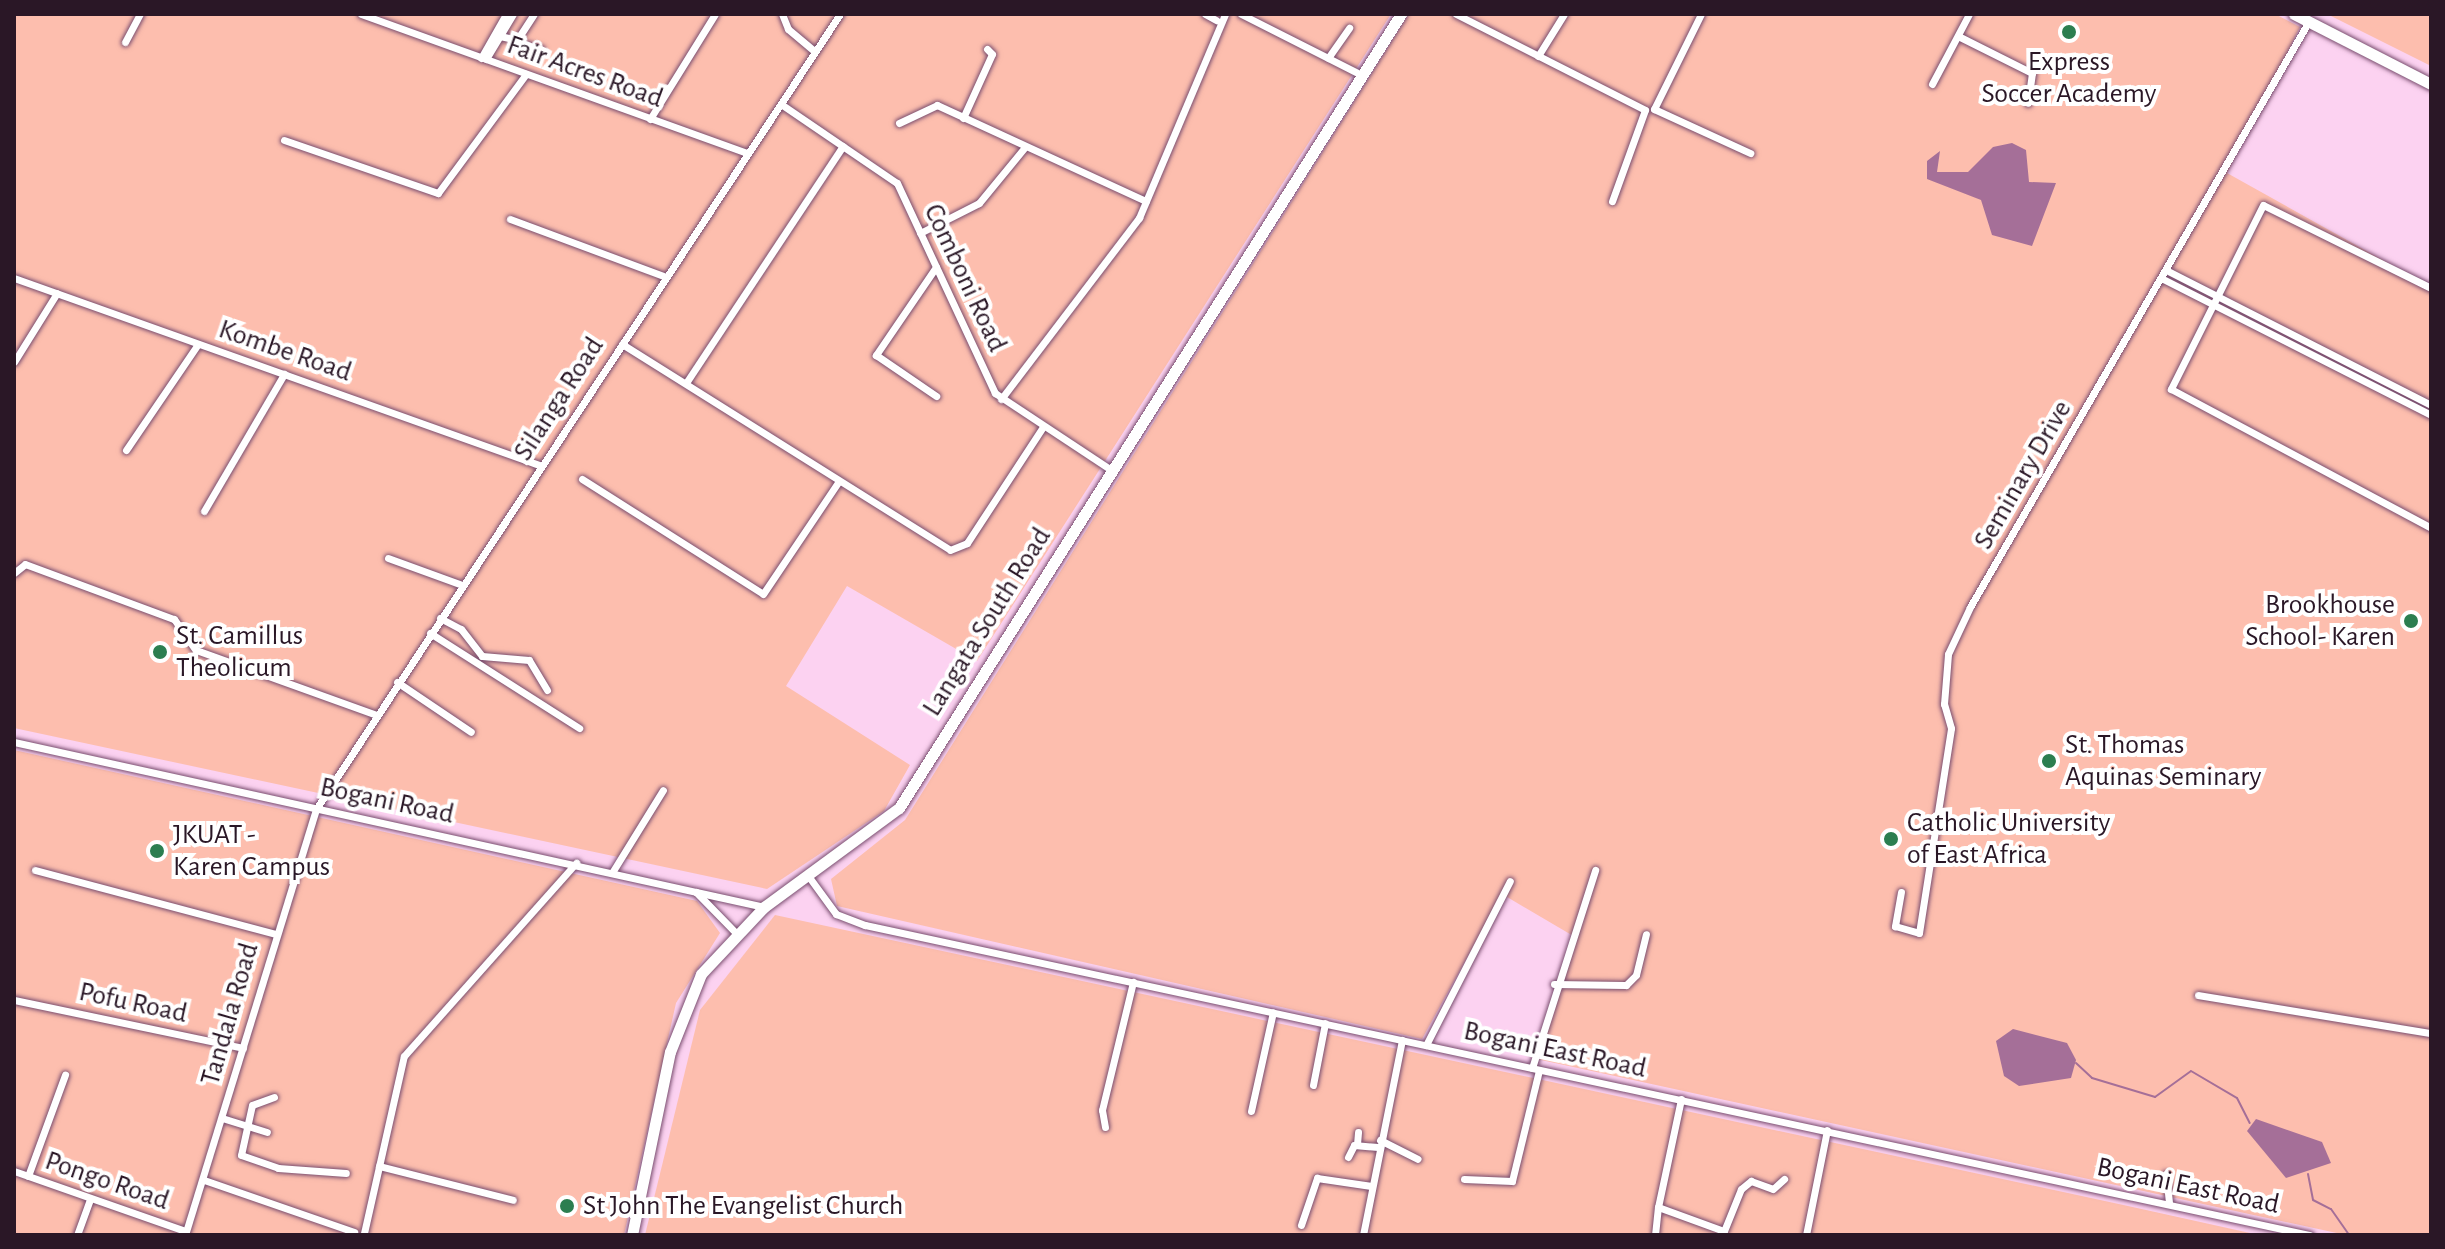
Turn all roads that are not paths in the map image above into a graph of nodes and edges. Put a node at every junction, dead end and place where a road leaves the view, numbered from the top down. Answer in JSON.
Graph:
{"nodes":[{"id":1,"x":140,"y":14,"type":"edge"},
{"id":2,"x":361,"y":14,"type":"edge"},
{"id":3,"x":506,"y":14,"type":"edge"},
{"id":4,"x":513,"y":14,"type":"edge"},
{"id":5,"x":534,"y":14,"type":"edge"},
{"id":6,"x":715,"y":14,"type":"edge"},
{"id":7,"x":782,"y":14,"type":"edge"},
{"id":8,"x":840,"y":14,"type":"edge"},
{"id":9,"x":1205,"y":14,"type":"edge"},
{"id":10,"x":1225,"y":14,"type":"edge"},
{"id":11,"x":1241,"y":14,"type":"edge"},
{"id":12,"x":1401,"y":14,"type":"edge"},
{"id":13,"x":1456,"y":14,"type":"edge"},
{"id":14,"x":1564,"y":14,"type":"edge"},
{"id":15,"x":1701,"y":14,"type":"edge"},
{"id":16,"x":1969,"y":14,"type":"edge"},
{"id":17,"x":2294,"y":14,"type":"edge"},
{"id":18,"x":1216,"y":20,"type":"junction"},
{"id":19,"x":2309,"y":21,"type":"junction"},
{"id":20,"x":1349,"y":28,"type":"dead end"},
{"id":21,"x":500,"y":36,"type":"junction"},
{"id":22,"x":1958,"y":36,"type":"junction"},
{"id":23,"x":513,"y":41,"type":"junction"},
{"id":24,"x":125,"y":42,"type":"dead end"},
{"id":25,"x":541,"y":49,"type":"dead end"},
{"id":26,"x":987,"y":49,"type":"dead end"},
{"id":27,"x":815,"y":52,"type":"junction"},
{"id":28,"x":1538,"y":56,"type":"junction"},
{"id":29,"x":483,"y":58,"type":"junction"},
{"id":30,"x":1328,"y":58,"type":"junction"},
{"id":31,"x":526,"y":74,"type":"junction"},
{"id":32,"x":1362,"y":75,"type":"junction"},
{"id":33,"x":1932,"y":84,"type":"dead end"},
{"id":34,"x":2431,"y":84,"type":"edge"},
{"id":35,"x":2028,"y":103,"type":"dead end"},
{"id":36,"x":781,"y":104,"type":"junction"},
{"id":37,"x":963,"y":118,"type":"junction"},
{"id":38,"x":650,"y":119,"type":"junction"},
{"id":39,"x":899,"y":123,"type":"dead end"},
{"id":40,"x":284,"y":140,"type":"dead end"},
{"id":41,"x":843,"y":146,"type":"junction"},
{"id":42,"x":1025,"y":147,"type":"junction"},
{"id":43,"x":748,"y":153,"type":"junction"},
{"id":44,"x":1750,"y":153,"type":"dead end"},
{"id":45,"x":1146,"y":201,"type":"junction"},
{"id":46,"x":1612,"y":201,"type":"dead end"},
{"id":47,"x":510,"y":219,"type":"dead end"},
{"id":48,"x":920,"y":233,"type":"junction"},
{"id":49,"x":936,"y":267,"type":"junction"},
{"id":50,"x":2168,"y":271,"type":"junction"},
{"id":51,"x":666,"y":277,"type":"junction"},
{"id":52,"x":14,"y":278,"type":"edge"},
{"id":53,"x":2163,"y":279,"type":"junction"},
{"id":54,"x":2431,"y":288,"type":"edge"},
{"id":55,"x":57,"y":293,"type":"junction"},
{"id":56,"x":2214,"y":299,"type":"junction"},
{"id":57,"x":198,"y":344,"type":"junction"},
{"id":58,"x":622,"y":344,"type":"junction"},
{"id":59,"x":14,"y":362,"type":"edge"},
{"id":60,"x":284,"y":374,"type":"junction"},
{"id":61,"x":686,"y":383,"type":"junction"},
{"id":62,"x":936,"y":396,"type":"dead end"},
{"id":63,"x":1001,"y":399,"type":"junction"},
{"id":64,"x":2431,"y":405,"type":"edge"},
{"id":65,"x":2431,"y":415,"type":"edge"},
{"id":66,"x":1043,"y":427,"type":"junction"},
{"id":67,"x":126,"y":450,"type":"dead end"},
{"id":68,"x":542,"y":466,"type":"junction"},
{"id":69,"x":1110,"y":469,"type":"junction"},
{"id":70,"x":582,"y":479,"type":"dead end"},
{"id":71,"x":839,"y":481,"type":"junction"},
{"id":72,"x":204,"y":511,"type":"dead end"},
{"id":73,"x":2431,"y":528,"type":"edge"},
{"id":74,"x":388,"y":558,"type":"dead end"},
{"id":75,"x":14,"y":573,"type":"edge"},
{"id":76,"x":462,"y":585,"type":"junction"},
{"id":77,"x":440,"y":618,"type":"junction"},
{"id":78,"x":430,"y":633,"type":"junction"},
{"id":79,"x":397,"y":682,"type":"junction"},
{"id":80,"x":547,"y":690,"type":"dead end"},
{"id":81,"x":377,"y":715,"type":"junction"},
{"id":82,"x":579,"y":728,"type":"dead end"},
{"id":83,"x":471,"y":732,"type":"dead end"},
{"id":84,"x":14,"y":742,"type":"edge"},
{"id":85,"x":663,"y":790,"type":"dead end"},
{"id":86,"x":316,"y":809,"type":"junction"},
{"id":87,"x":576,"y":863,"type":"junction"},
{"id":88,"x":35,"y":870,"type":"dead end"},
{"id":89,"x":1595,"y":870,"type":"dead end"},
{"id":90,"x":613,"y":871,"type":"junction"},
{"id":91,"x":809,"y":877,"type":"junction"},
{"id":92,"x":1510,"y":881,"type":"dead end"},
{"id":93,"x":696,"y":892,"type":"junction"},
{"id":94,"x":1901,"y":892,"type":"dead end"},
{"id":95,"x":764,"y":907,"type":"junction"},
{"id":96,"x":735,"y":932,"type":"junction"},
{"id":97,"x":276,"y":934,"type":"junction"},
{"id":98,"x":1646,"y":934,"type":"dead end"},
{"id":99,"x":1133,"y":982,"type":"junction"},
{"id":100,"x":1554,"y":984,"type":"junction"},
{"id":101,"x":2198,"y":995,"type":"dead end"},
{"id":102,"x":14,"y":1000,"type":"edge"},
{"id":103,"x":1273,"y":1012,"type":"junction"},
{"id":104,"x":1325,"y":1023,"type":"junction"},
{"id":105,"x":2431,"y":1033,"type":"edge"},
{"id":106,"x":1402,"y":1040,"type":"junction"},
{"id":107,"x":1426,"y":1045,"type":"junction"},
{"id":108,"x":243,"y":1048,"type":"junction"},
{"id":109,"x":1535,"y":1069,"type":"junction"},
{"id":110,"x":65,"y":1075,"type":"dead end"},
{"id":111,"x":1313,"y":1085,"type":"dead end"},
{"id":112,"x":274,"y":1097,"type":"dead end"},
{"id":113,"x":1681,"y":1099,"type":"junction"},
{"id":114,"x":1251,"y":1111,"type":"dead end"},
{"id":115,"x":222,"y":1118,"type":"junction"},
{"id":116,"x":246,"y":1126,"type":"junction"},
{"id":117,"x":1105,"y":1127,"type":"dead end"},
{"id":118,"x":1827,"y":1130,"type":"junction"},
{"id":119,"x":267,"y":1132,"type":"dead end"},
{"id":120,"x":1358,"y":1132,"type":"dead end"},
{"id":121,"x":1357,"y":1144,"type":"junction"},
{"id":122,"x":1379,"y":1144,"type":"junction"},
{"id":123,"x":1348,"y":1157,"type":"dead end"},
{"id":124,"x":1418,"y":1159,"type":"dead end"},
{"id":125,"x":379,"y":1166,"type":"junction"},
{"id":126,"x":14,"y":1171,"type":"edge"},
{"id":127,"x":346,"y":1173,"type":"dead end"},
{"id":128,"x":2166,"y":1174,"type":"dead end"},
{"id":129,"x":28,"y":1176,"type":"junction"},
{"id":130,"x":1464,"y":1179,"type":"dead end"},
{"id":131,"x":1784,"y":1179,"type":"dead end"},
{"id":132,"x":204,"y":1180,"type":"junction"},
{"id":133,"x":1371,"y":1186,"type":"junction"},
{"id":134,"x":90,"y":1199,"type":"junction"},
{"id":135,"x":513,"y":1200,"type":"dead end"},
{"id":136,"x":2169,"y":1203,"type":"junction"},
{"id":137,"x":1658,"y":1207,"type":"junction"},
{"id":138,"x":1301,"y":1225,"type":"dead end"},
{"id":139,"x":354,"y":1232,"type":"dead end"},
{"id":140,"x":185,"y":1233,"type":"edge"},
{"id":141,"x":364,"y":1233,"type":"edge"},
{"id":142,"x":1725,"y":1233,"type":"edge"},
{"id":143,"x":77,"y":1235,"type":"edge"},
{"id":144,"x":632,"y":1235,"type":"edge"},
{"id":145,"x":1363,"y":1235,"type":"edge"},
{"id":146,"x":1655,"y":1235,"type":"edge"},
{"id":147,"x":1806,"y":1235,"type":"edge"},
{"id":148,"x":2310,"y":1235,"type":"edge"}],
"edges":[{"from":1,"to":24,"type":"street"},
{"from":2,"to":29,"type":"street","name":"Fair Acres Road"},
{"from":3,"to":29,"type":"street"},
{"from":4,"to":21,"type":"street"},
{"from":5,"to":23,"type":"street"},
{"from":6,"to":38,"type":"street"},
{"from":7,"to":27,"type":"street"},
{"from":8,"to":27,"type":"street","name":"Silanga Road"},
{"from":9,"to":18,"type":"street"},
{"from":10,"to":18,"type":"street"},
{"from":11,"to":30,"type":"street"},
{"from":12,"to":32,"type":"street","name":"Langata South Road"},
{"from":13,"to":28,"type":"street"},
{"from":14,"to":28,"type":"street"},
{"from":15,"to":44,"type":"street"},
{"from":16,"to":22,"type":"street"},
{"from":17,"to":19,"type":"street"},
{"from":18,"to":45,"type":"street"},
{"from":19,"to":34,"type":"street"},
{"from":19,"to":50,"type":"street","name":"Seminary Drive"},
{"from":20,"to":30,"type":"street"},
{"from":21,"to":23,"type":"street"},
{"from":21,"to":29,"type":"street"},
{"from":22,"to":33,"type":"street"},
{"from":22,"to":35,"type":"street"},
{"from":23,"to":25,"type":"street"},
{"from":26,"to":37,"type":"street"},
{"from":27,"to":36,"type":"street","name":"Silanga Road"},
{"from":28,"to":46,"type":"street"},
{"from":29,"to":31,"type":"street","name":"Fair Acres Road"},
{"from":30,"to":32,"type":"street"},
{"from":31,"to":38,"type":"street","name":"Fair Acres Road"},
{"from":31,"to":40,"type":"street"},
{"from":32,"to":69,"type":"street","name":"Langata South Road"},
{"from":36,"to":41,"type":"street","name":"Comboni Road"},
{"from":36,"to":43,"type":"street","name":"Silanga Road"},
{"from":37,"to":39,"type":"street"},
{"from":37,"to":42,"type":"street"},
{"from":38,"to":43,"type":"street","name":"Fair Acres Road"},
{"from":41,"to":48,"type":"street","name":"Comboni Road"},
{"from":41,"to":61,"type":"street"},
{"from":42,"to":45,"type":"street"},
{"from":42,"to":48,"type":"street"},
{"from":43,"to":51,"type":"street","name":"Silanga Road"},
{"from":45,"to":63,"type":"street"},
{"from":47,"to":51,"type":"street"},
{"from":48,"to":49,"type":"street","name":"Comboni Road"},
{"from":49,"to":62,"type":"street"},
{"from":49,"to":63,"type":"street","name":"Comboni Road"},
{"from":50,"to":53,"type":"street","name":"Seminary Drive"},
{"from":50,"to":56,"type":"street"},
{"from":51,"to":58,"type":"street","name":"Silanga Road"},
{"from":52,"to":55,"type":"street","name":"Kombe Road"},
{"from":53,"to":56,"type":"street"},
{"from":53,"to":94,"type":"street","name":"Seminary Drive"},
{"from":54,"to":56,"type":"street"},
{"from":55,"to":57,"type":"street","name":"Kombe Road"},
{"from":55,"to":59,"type":"street"},
{"from":56,"to":64,"type":"street"},
{"from":56,"to":65,"type":"street"},
{"from":56,"to":73,"type":"street"},
{"from":57,"to":60,"type":"street","name":"Kombe Road"},
{"from":57,"to":67,"type":"street"},
{"from":58,"to":61,"type":"street"},
{"from":58,"to":68,"type":"street","name":"Silanga Road"},
{"from":60,"to":68,"type":"street","name":"Kombe Road"},
{"from":60,"to":72,"type":"street"},
{"from":61,"to":71,"type":"street"},
{"from":63,"to":66,"type":"street"},
{"from":66,"to":69,"type":"street"},
{"from":66,"to":71,"type":"street"},
{"from":68,"to":76,"type":"street","name":"Silanga Road"},
{"from":69,"to":91,"type":"street","name":"Langata South Road"},
{"from":70,"to":71,"type":"street"},
{"from":74,"to":76,"type":"street"},
{"from":75,"to":81,"type":"street"},
{"from":76,"to":77,"type":"street","name":"Silanga Road"},
{"from":77,"to":78,"type":"street","name":"Silanga Road"},
{"from":77,"to":80,"type":"street"},
{"from":78,"to":79,"type":"street","name":"Silanga Road"},
{"from":78,"to":82,"type":"street"},
{"from":79,"to":81,"type":"street","name":"Silanga Road"},
{"from":79,"to":83,"type":"street"},
{"from":81,"to":86,"type":"street","name":"Silanga Road"},
{"from":84,"to":86,"type":"street","name":"Bogani Road"},
{"from":85,"to":90,"type":"street"},
{"from":86,"to":87,"type":"street","name":"Bogani Road"},
{"from":86,"to":97,"type":"street","name":"Tandala Road"},
{"from":87,"to":90,"type":"street","name":"Bogani Road"},
{"from":87,"to":125,"type":"street"},
{"from":88,"to":97,"type":"street"},
{"from":89,"to":100,"type":"street"},
{"from":90,"to":93,"type":"street","name":"Bogani Road"},
{"from":91,"to":95,"type":"street","name":"Langata South Road"},
{"from":91,"to":99,"type":"street","name":"Bogani East Road"},
{"from":92,"to":107,"type":"street"},
{"from":93,"to":95,"type":"street","name":"Bogani Road"},
{"from":93,"to":96,"type":"street"},
{"from":95,"to":96,"type":"street","name":"Langata South Road"},
{"from":96,"to":144,"type":"street","name":"Langata South Road"},
{"from":97,"to":108,"type":"street","name":"Tandala Road"},
{"from":98,"to":100,"type":"street"},
{"from":99,"to":103,"type":"street","name":"Bogani East Road"},
{"from":99,"to":117,"type":"street"},
{"from":100,"to":109,"type":"street"},
{"from":101,"to":105,"type":"street"},
{"from":102,"to":108,"type":"street","name":"Pofu Road"},
{"from":103,"to":104,"type":"street","name":"Bogani East Road"},
{"from":103,"to":114,"type":"street"},
{"from":104,"to":106,"type":"street","name":"Bogani East Road"},
{"from":104,"to":111,"type":"street"},
{"from":106,"to":107,"type":"street","name":"Bogani East Road"},
{"from":106,"to":122,"type":"street"},
{"from":107,"to":109,"type":"street","name":"Bogani East Road"},
{"from":108,"to":115,"type":"street","name":"Tandala Road"},
{"from":109,"to":113,"type":"street","name":"Bogani East Road"},
{"from":109,"to":130,"type":"street"},
{"from":110,"to":129,"type":"street"},
{"from":112,"to":116,"type":"street"},
{"from":113,"to":118,"type":"street","name":"Bogani East Road"},
{"from":113,"to":137,"type":"street"},
{"from":115,"to":116,"type":"street"},
{"from":115,"to":132,"type":"street","name":"Tandala Road"},
{"from":116,"to":119,"type":"street"},
{"from":116,"to":127,"type":"street"},
{"from":118,"to":136,"type":"street","name":"Bogani East Road"},
{"from":118,"to":147,"type":"street"},
{"from":120,"to":121,"type":"street"},
{"from":121,"to":122,"type":"street"},
{"from":121,"to":123,"type":"street"},
{"from":122,"to":124,"type":"street"},
{"from":122,"to":133,"type":"street"},
{"from":125,"to":135,"type":"street"},
{"from":125,"to":141,"type":"street"},
{"from":126,"to":129,"type":"street","name":"Pongo Road"},
{"from":128,"to":136,"type":"street"},
{"from":129,"to":134,"type":"street","name":"Pongo Road"},
{"from":131,"to":142,"type":"street"},
{"from":132,"to":139,"type":"street"},
{"from":132,"to":140,"type":"street","name":"Tandala Road"},
{"from":133,"to":138,"type":"street"},
{"from":133,"to":145,"type":"street"},
{"from":134,"to":140,"type":"street","name":"Pongo Road"},
{"from":134,"to":143,"type":"street"},
{"from":136,"to":148,"type":"street","name":"Bogani East Road"},
{"from":137,"to":142,"type":"street"},
{"from":137,"to":146,"type":"street"}]}
